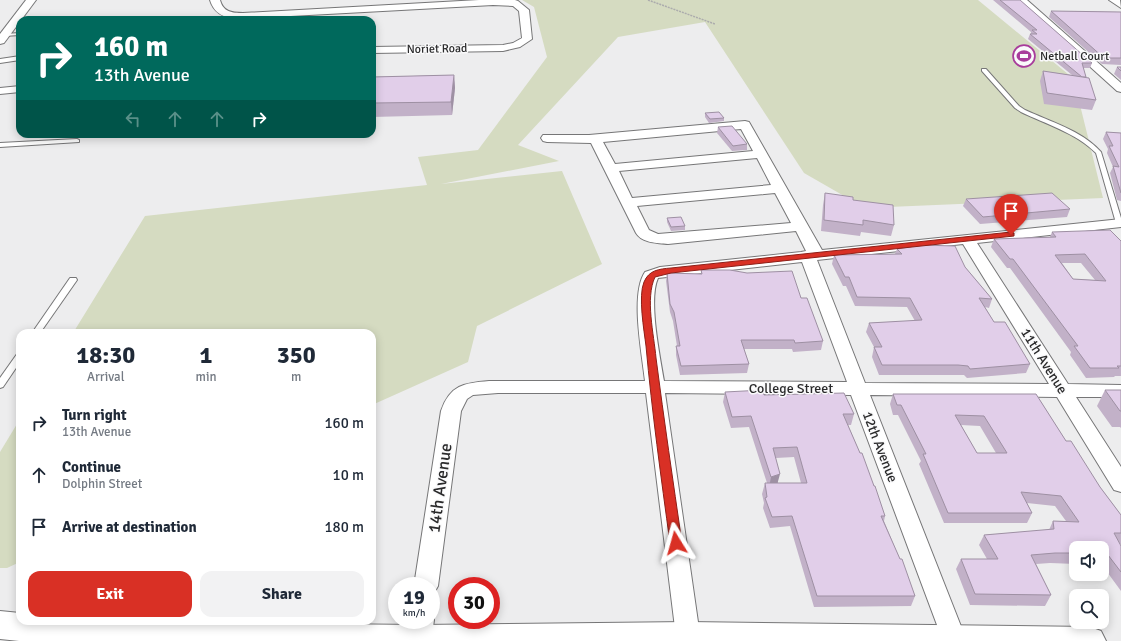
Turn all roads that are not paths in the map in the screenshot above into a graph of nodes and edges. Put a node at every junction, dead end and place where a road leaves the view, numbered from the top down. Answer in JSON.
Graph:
{"nodes":[{"id":1,"x":31,"y":0,"type":"edge"},
{"id":2,"x":215,"y":0,"type":"edge"},
{"id":3,"x":1021,"y":0,"type":"edge"},
{"id":4,"x":1114,"y":0,"type":"edge"},
{"id":5,"x":1121,"y":5,"type":"edge"},
{"id":6,"x":1036,"y":12,"type":"junction"},
{"id":7,"x":1051,"y":13,"type":"edge"},
{"id":8,"x":19,"y":16,"type":"edge"},
{"id":9,"x":244,"y":16,"type":"edge"},
{"id":10,"x":244,"y":16,"type":"edge"},
{"id":11,"x":16,"y":20,"type":"edge"},
{"id":12,"x":16,"y":35,"type":"edge"},
{"id":13,"x":2,"y":38,"type":"edge"},
{"id":14,"x":376,"y":50,"type":"edge"},
{"id":15,"x":16,"y":59,"type":"edge"},
{"id":16,"x":0,"y":61,"type":"edge"},
{"id":17,"x":1099,"y":69,"type":"junction"},
{"id":18,"x":1114,"y":69,"type":"dead end"},
{"id":19,"x":984,"y":70,"type":"dead end"},
{"id":20,"x":1121,"y":89,"type":"edge"},
{"id":21,"x":16,"y":90,"type":"edge"},
{"id":22,"x":0,"y":92,"type":"edge"},
{"id":23,"x":547,"y":138,"type":"dead end"},
{"id":24,"x":595,"y":138,"type":"junction"},
{"id":25,"x":77,"y":141,"type":"dead end"},
{"id":26,"x":0,"y":146,"type":"edge"},
{"id":27,"x":762,"y":154,"type":"junction"},
{"id":28,"x":611,"y":168,"type":"junction"},
{"id":29,"x":780,"y":188,"type":"junction"},
{"id":30,"x":628,"y":203,"type":"junction"},
{"id":31,"x":801,"y":226,"type":"junction"},
{"id":32,"x":1119,"y":226,"type":"edge"},
{"id":33,"x":967,"y":239,"type":"junction"},
{"id":34,"x":812,"y":255,"type":"junction"},
{"id":35,"x":73,"y":280,"type":"dead end"},
{"id":36,"x":39,"y":329,"type":"edge"},
{"id":37,"x":16,"y":362,"type":"edge"},
{"id":38,"x":0,"y":385,"type":"edge"},
{"id":39,"x":655,"y":387,"type":"junction"},
{"id":40,"x":858,"y":389,"type":"junction"},
{"id":41,"x":1062,"y":390,"type":"junction"},
{"id":42,"x":1121,"y":391,"type":"edge"},
{"id":43,"x":461,"y":393,"type":"joint"},
{"id":44,"x":1121,"y":484,"type":"edge"},
{"id":45,"x":427,"y":577,"type":"edge"},
{"id":46,"x":0,"y":625,"type":"edge"},
{"id":47,"x":151,"y":633,"type":"edge"},
{"id":48,"x":420,"y":633,"type":"edge"},
{"id":49,"x":688,"y":636,"type":"junction"},
{"id":50,"x":954,"y":639,"type":"junction"},
{"id":51,"x":1090,"y":641,"type":"edge"}],
"edges":[{"from":1,"to":8,"type":"street"},
{"from":2,"to":9,"type":"street","name":"Noriet Road"},
{"from":3,"to":6,"type":"street"},
{"from":4,"to":5,"type":"street"},
{"from":6,"to":7,"type":"street"},
{"from":6,"to":17,"type":"street"},
{"from":10,"to":14,"type":"street","name":"Noriet Road"},
{"from":11,"to":13,"type":"street"},
{"from":12,"to":13,"type":"lane"},
{"from":15,"to":16,"type":"lane"},
{"from":17,"to":18,"type":"street"},
{"from":17,"to":20,"type":"street"},
{"from":19,"to":32,"type":"lane"},
{"from":21,"to":22,"type":"street"},
{"from":23,"to":24,"type":"street"},
{"from":24,"to":27,"type":"street","name":"12th Avenue"},
{"from":24,"to":28,"type":"street"},
{"from":25,"to":26,"type":"lane"},
{"from":27,"to":28,"type":"street"},
{"from":27,"to":29,"type":"street","name":"12th Avenue"},
{"from":28,"to":30,"type":"street"},
{"from":29,"to":30,"type":"street"},
{"from":29,"to":31,"type":"street","name":"12th Avenue"},
{"from":30,"to":31,"type":"street"},
{"from":31,"to":34,"type":"street","name":"12th Avenue"},
{"from":32,"to":33,"type":"street"},
{"from":33,"to":34,"type":"street"},
{"from":33,"to":41,"type":"street","name":"11th Avenue"},
{"from":34,"to":39,"type":"street"},
{"from":34,"to":40,"type":"street","name":"12th Avenue"},
{"from":35,"to":36,"type":"lane"},
{"from":37,"to":38,"type":"lane"},
{"from":39,"to":40,"type":"street","name":"College Street"},
{"from":39,"to":43,"type":"street","name":"College Street"},
{"from":39,"to":49,"type":"street"},
{"from":40,"to":41,"type":"street","name":"College Street"},
{"from":40,"to":50,"type":"street","name":"12th Avenue"},
{"from":41,"to":42,"type":"street","name":"College Street"},
{"from":41,"to":44,"type":"street","name":"11th Avenue"},
{"from":43,"to":45,"type":"street","name":"14th Avenue"},
{"from":46,"to":47,"type":"main road"},
{"from":47,"to":48,"type":"main road"},
{"from":48,"to":49,"type":"main road"},
{"from":49,"to":50,"type":"main road"},
{"from":50,"to":51,"type":"main road"}]}
